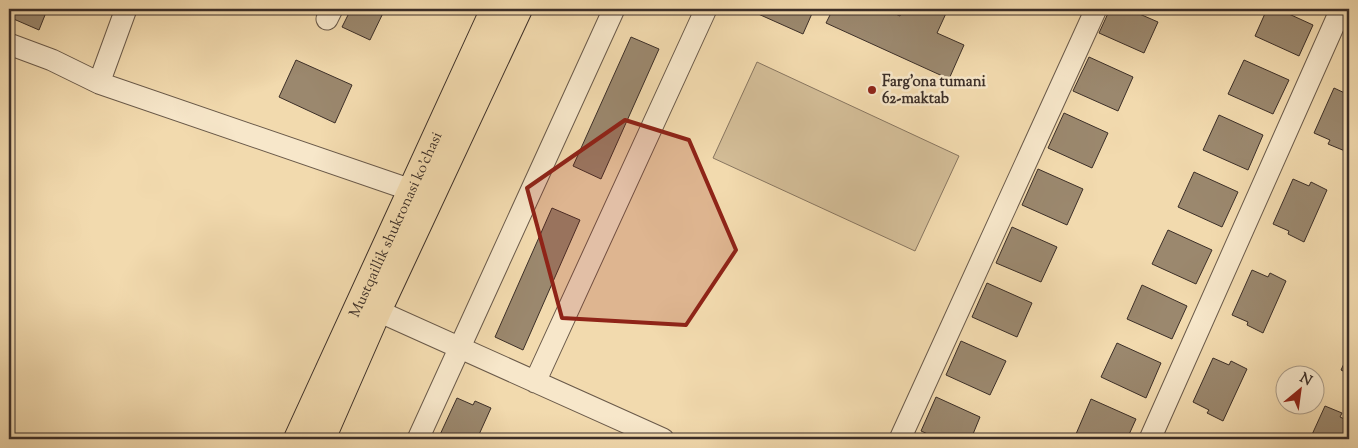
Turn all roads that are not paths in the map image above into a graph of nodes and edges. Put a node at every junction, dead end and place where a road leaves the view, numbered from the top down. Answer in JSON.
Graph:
{"nodes":[{"id":1,"x":126,"y":9,"type":"edge"},
{"id":2,"x":494,"y":9,"type":"edge"},
{"id":3,"x":519,"y":9,"type":"edge"},
{"id":4,"x":614,"y":9,"type":"edge"},
{"id":5,"x":706,"y":9,"type":"edge"},
{"id":6,"x":1096,"y":9,"type":"edge"},
{"id":7,"x":1341,"y":9,"type":"edge"},
{"id":8,"x":9,"y":44,"type":"edge"},
{"id":9,"x":99,"y":83,"type":"junction"},
{"id":10,"x":411,"y":190,"type":"junction"},
{"id":11,"x":378,"y":311,"type":"junction"},
{"id":12,"x":460,"y":347,"type":"junction"},
{"id":13,"x":535,"y":382,"type":"junction"},
{"id":14,"x":640,"y":434,"type":"edge"},
{"id":15,"x":297,"y":439,"type":"edge"},
{"id":16,"x":322,"y":439,"type":"edge"},
{"id":17,"x":418,"y":439,"type":"edge"},
{"id":18,"x":663,"y":439,"type":"edge"},
{"id":19,"x":900,"y":439,"type":"edge"},
{"id":20,"x":1150,"y":439,"type":"edge"}],
"edges":[{"from":1,"to":9,"type":"street"},
{"from":2,"to":10,"type":"main road","name":"Mustqaillik shukronasi ko'chasi"},
{"from":3,"to":11,"type":"main road","name":"Mustqaillik shukronasi ko'chasi"},
{"from":4,"to":12,"type":"street"},
{"from":5,"to":13,"type":"street"},
{"from":6,"to":19,"type":"street"},
{"from":7,"to":20,"type":"street"},
{"from":8,"to":9,"type":"street"},
{"from":9,"to":10,"type":"street"},
{"from":10,"to":15,"type":"main road","name":"Mustqaillik shukronasi ko'chasi"},
{"from":11,"to":12,"type":"street"},
{"from":11,"to":16,"type":"main road","name":"Mustqaillik shukronasi ko'chasi"},
{"from":12,"to":13,"type":"street"},
{"from":12,"to":17,"type":"street"},
{"from":13,"to":14,"type":"street"},
{"from":14,"to":18,"type":"street"}]}
